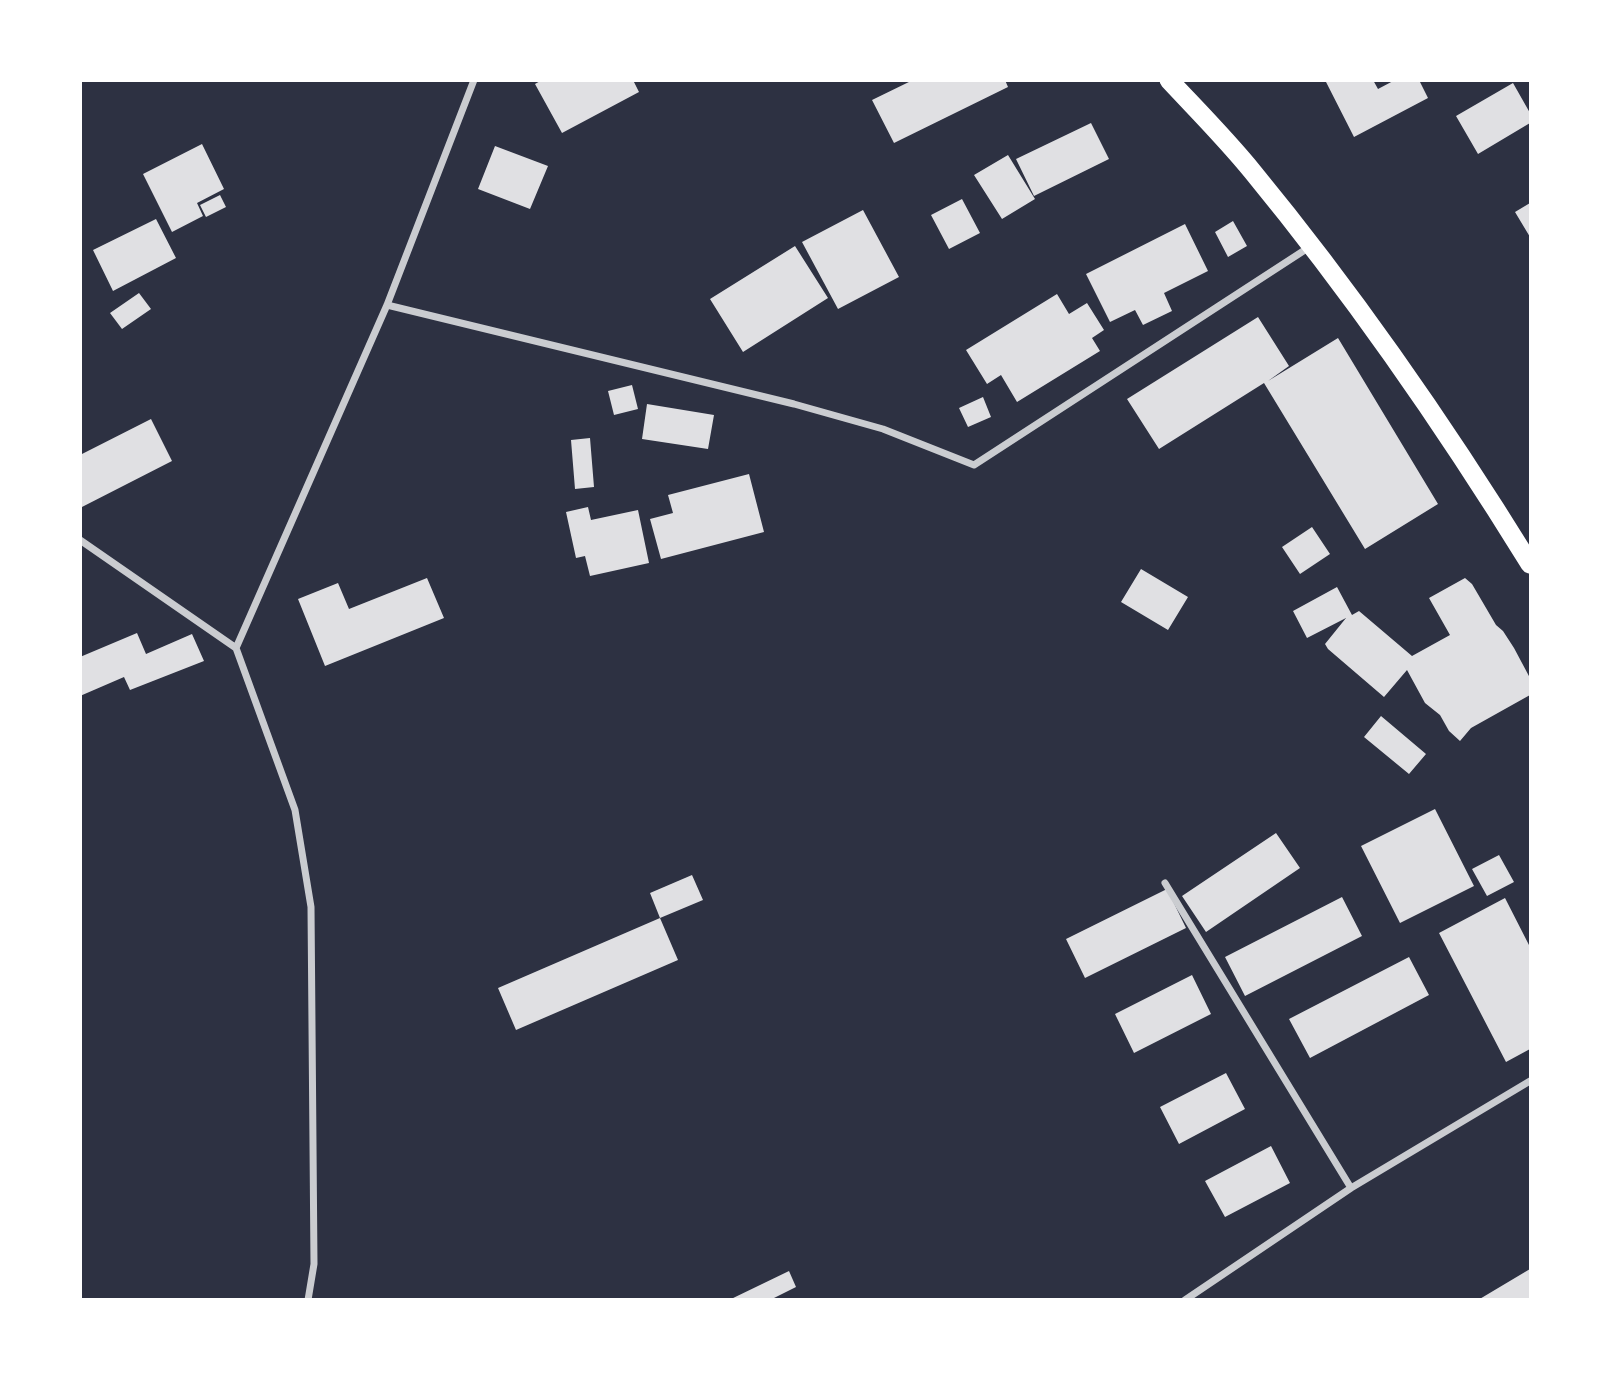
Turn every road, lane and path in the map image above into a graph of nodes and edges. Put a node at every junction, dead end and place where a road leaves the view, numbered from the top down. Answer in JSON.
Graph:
{"nodes":[{"id":1,"x":474,"y":80,"type":"edge"},
{"id":2,"x":1169,"y":80,"type":"edge"},
{"id":3,"x":1311,"y":246,"type":"junction"},
{"id":4,"x":387,"y":305,"type":"junction"},
{"id":5,"x":80,"y":540,"type":"edge"},
{"id":6,"x":1531,"y":564,"type":"edge"},
{"id":7,"x":236,"y":649,"type":"junction"},
{"id":8,"x":1165,"y":883,"type":"dead end"},
{"id":9,"x":1531,"y":1081,"type":"edge"},
{"id":10,"x":1351,"y":1188,"type":"junction"},
{"id":11,"x":308,"y":1300,"type":"edge"},
{"id":12,"x":1185,"y":1300,"type":"edge"}],
"edges":[{"from":1,"to":4,"type":"street"},
{"from":2,"to":3,"type":"highway"},
{"from":3,"to":4,"type":"street"},
{"from":3,"to":6,"type":"highway"},
{"from":4,"to":7,"type":"street"},
{"from":5,"to":7,"type":"street"},
{"from":7,"to":11,"type":"street"},
{"from":8,"to":10,"type":"street"},
{"from":9,"to":10,"type":"street"},
{"from":10,"to":12,"type":"street"}]}
